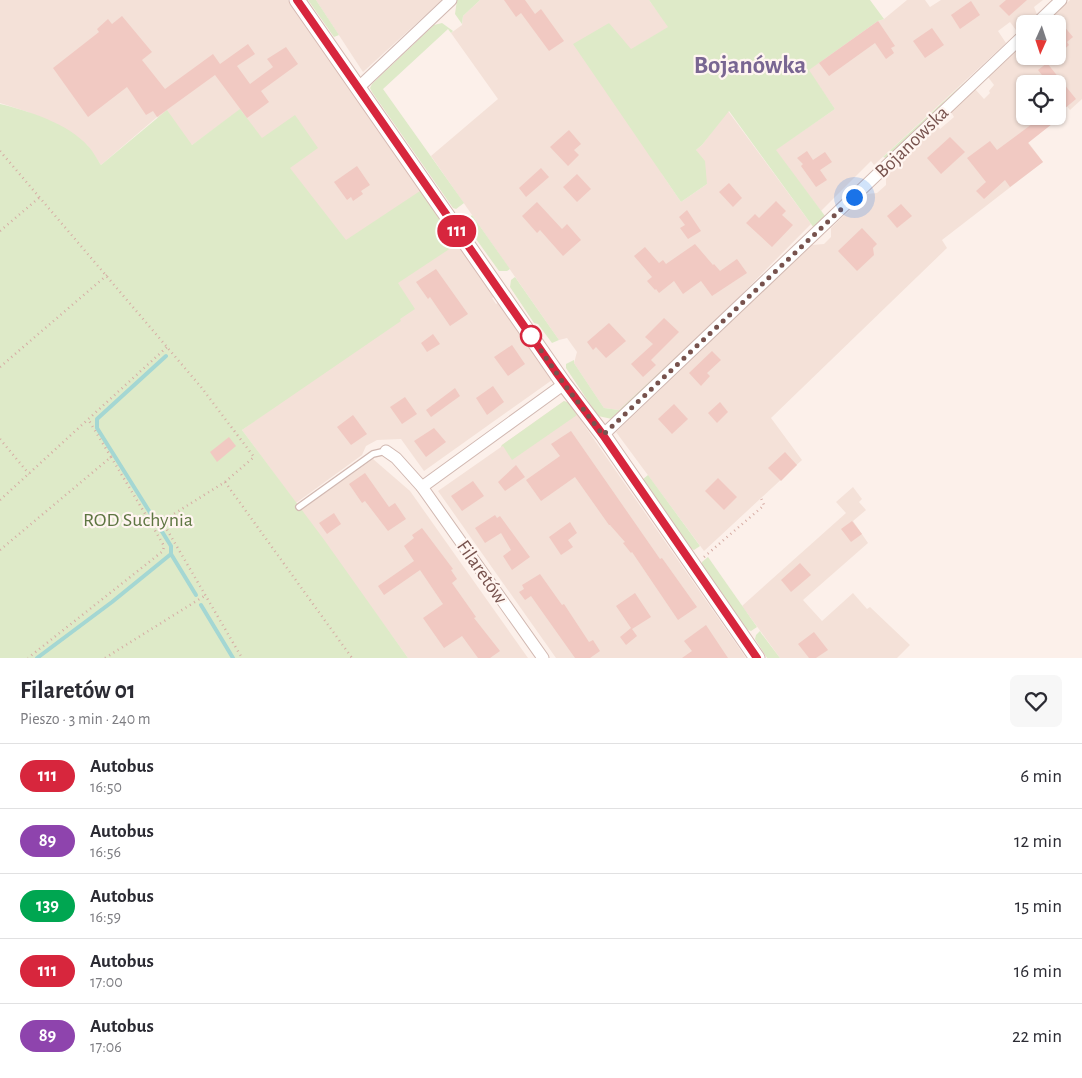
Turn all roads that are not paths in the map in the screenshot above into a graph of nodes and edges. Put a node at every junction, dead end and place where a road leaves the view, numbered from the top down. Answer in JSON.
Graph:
{"nodes":[{"id":1,"x":297,"y":0,"type":"edge"},
{"id":2,"x":451,"y":0,"type":"edge"},
{"id":3,"x":1061,"y":0,"type":"edge"},
{"id":4,"x":1045,"y":15,"type":"edge"},
{"id":5,"x":1016,"y":43,"type":"edge"},
{"id":6,"x":358,"y":88,"type":"junction"},
{"id":7,"x":564,"y":384,"type":"junction"},
{"id":8,"x":603,"y":435,"type":"junction"},
{"id":9,"x":386,"y":451,"type":"joint"},
{"id":10,"x":422,"y":486,"type":"junction"},
{"id":11,"x":299,"y":507,"type":"dead end"},
{"id":12,"x":543,"y":658,"type":"edge"},
{"id":13,"x":757,"y":658,"type":"edge"}],
"edges":[{"from":1,"to":6,"type":"street"},
{"from":2,"to":6,"type":"street"},
{"from":3,"to":4,"type":"street"},
{"from":5,"to":8,"type":"street","name":"Bojanowska"},
{"from":6,"to":7,"type":"street"},
{"from":7,"to":8,"type":"street"},
{"from":7,"to":10,"type":"street"},
{"from":8,"to":13,"type":"street"},
{"from":9,"to":10,"type":"street","name":"Filaretów"},
{"from":9,"to":11,"type":"lane"},
{"from":10,"to":12,"type":"street","name":"Filaretów"}]}
